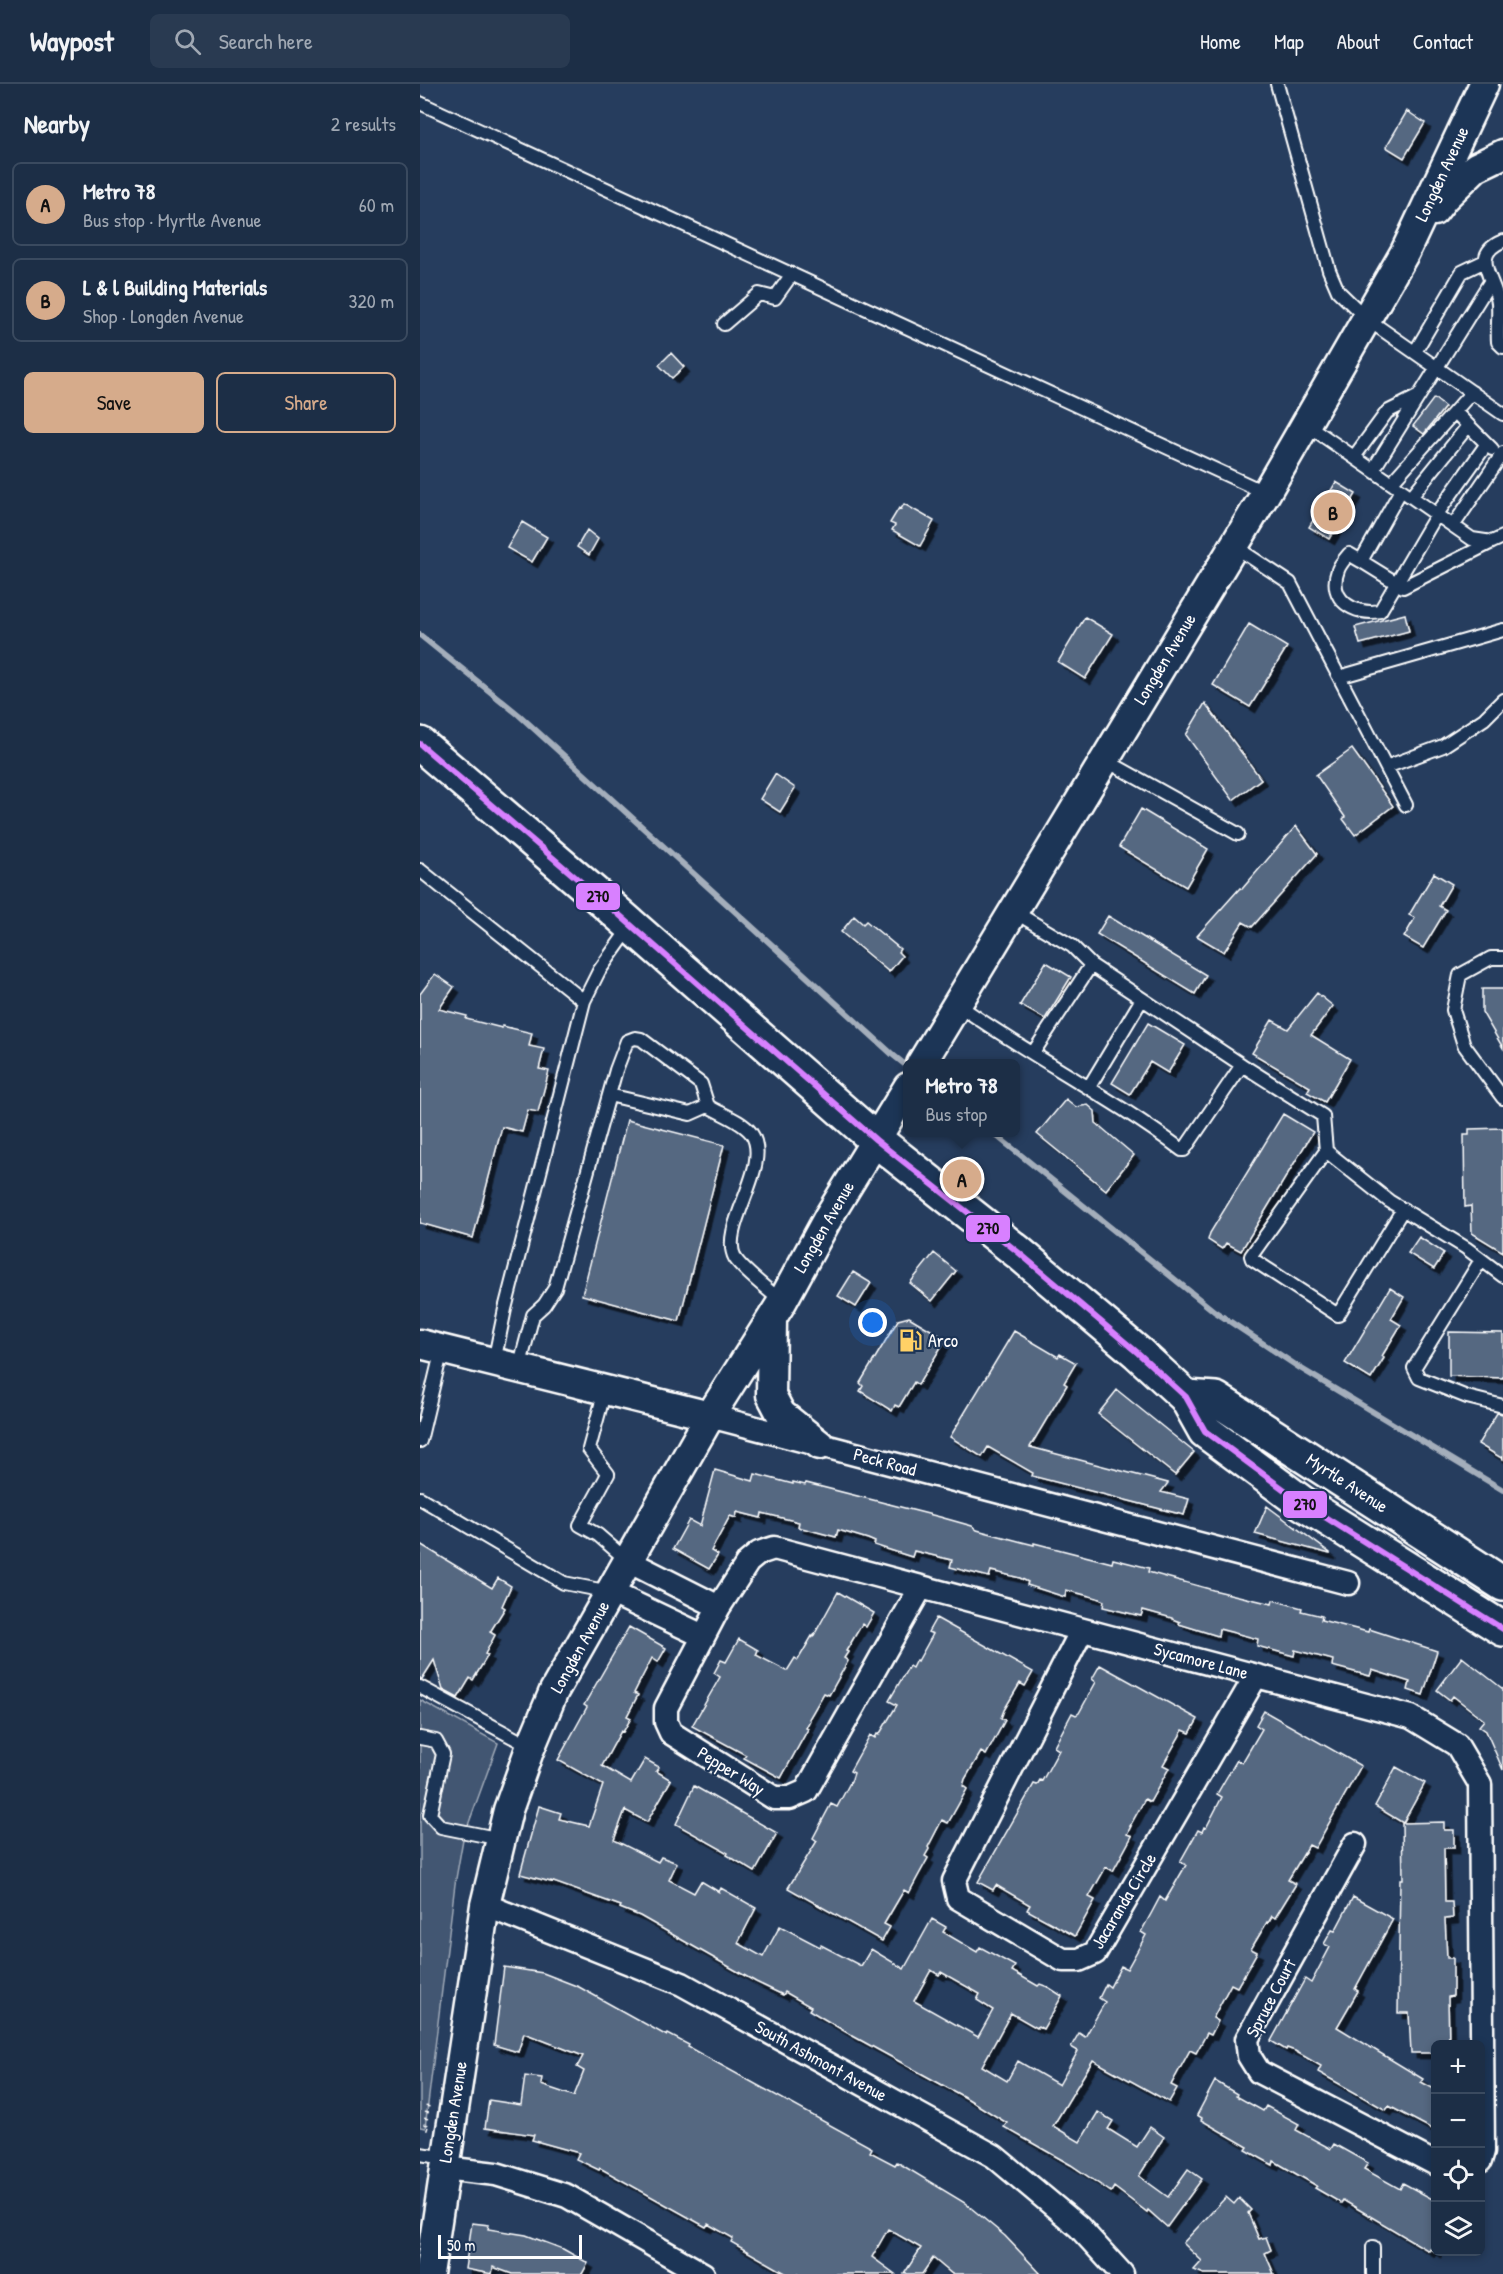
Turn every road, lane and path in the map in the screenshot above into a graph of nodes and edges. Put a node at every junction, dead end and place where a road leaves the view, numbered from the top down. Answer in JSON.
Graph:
{"nodes":[{"id":1,"x":1276,"y":84,"type":"edge"},
{"id":2,"x":1488,"y":93,"type":"edge"},
{"id":3,"x":420,"y":103,"type":"edge"},
{"id":4,"x":1503,"y":154,"type":"edge"},
{"id":5,"x":1503,"y":241,"type":"edge"},
{"id":6,"x":1405,"y":252,"type":"junction"},
{"id":7,"x":1485,"y":261,"type":"junction"},
{"id":8,"x":792,"y":274,"type":"junction"},
{"id":9,"x":1490,"y":282,"type":"junction"},
{"id":10,"x":1367,"y":319,"type":"junction"},
{"id":11,"x":724,"y":324,"type":"dead end"},
{"id":12,"x":1503,"y":347,"type":"edge"},
{"id":13,"x":1415,"y":352,"type":"junction"},
{"id":14,"x":1438,"y":368,"type":"junction"},
{"id":15,"x":1472,"y":392,"type":"junction"},
{"id":16,"x":1420,"y":396,"type":"junction"},
{"id":17,"x":1455,"y":412,"type":"junction"},
{"id":18,"x":1503,"y":414,"type":"edge"},
{"id":19,"x":1306,"y":424,"type":"junction"},
{"id":20,"x":1468,"y":426,"type":"junction"},
{"id":21,"x":1486,"y":445,"type":"junction"},
{"id":22,"x":1503,"y":452,"type":"edge"},
{"id":23,"x":1354,"y":457,"type":"junction"},
{"id":24,"x":1373,"y":470,"type":"junction"},
{"id":25,"x":1401,"y":490,"type":"junction"},
{"id":26,"x":1266,"y":494,"type":"junction"},
{"id":27,"x":1437,"y":514,"type":"junction"},
{"id":28,"x":1453,"y":525,"type":"junction"},
{"id":29,"x":1498,"y":539,"type":"edge"},
{"id":30,"x":1234,"y":546,"type":"junction"},
{"id":31,"x":1361,"y":561,"type":"junction"},
{"id":32,"x":1396,"y":582,"type":"junction"},
{"id":33,"x":1503,"y":630,"type":"edge"},
{"id":34,"x":1340,"y":677,"type":"junction"},
{"id":35,"x":1503,"y":700,"type":"edge"},
{"id":36,"x":420,"y":730,"type":"edge"},
{"id":37,"x":420,"y":744,"type":"edge"},
{"id":38,"x":1105,"y":760,"type":"junction"},
{"id":39,"x":1386,"y":767,"type":"junction"},
{"id":40,"x":1406,"y":805,"type":"dead end"},
{"id":41,"x":1238,"y":834,"type":"dead end"},
{"id":42,"x":420,"y":870,"type":"edge"},
{"id":43,"x":1013,"y":911,"type":"junction"},
{"id":44,"x":620,"y":915,"type":"junction"},
{"id":45,"x":1503,"y":958,"type":"edge"},
{"id":46,"x":1091,"y":965,"type":"junction"},
{"id":47,"x":1142,"y":999,"type":"junction"},
{"id":48,"x":584,"y":1001,"type":"junction"},
{"id":49,"x":957,"y":1005,"type":"junction"},
{"id":50,"x":1033,"y":1053,"type":"junction"},
{"id":51,"x":924,"y":1059,"type":"edge"},
{"id":52,"x":1242,"y":1065,"type":"junction"},
{"id":53,"x":1089,"y":1086,"type":"junction"},
{"id":54,"x":609,"y":1095,"type":"junction"},
{"id":55,"x":903,"y":1095,"type":"edge"},
{"id":56,"x":1503,"y":1098,"type":"edge"},
{"id":57,"x":708,"y":1106,"type":"junction"},
{"id":58,"x":876,"y":1140,"type":"junction"},
{"id":59,"x":1326,"y":1151,"type":"junction"},
{"id":60,"x":1403,"y":1209,"type":"junction"},
{"id":61,"x":1481,"y":1260,"type":"junction"},
{"id":62,"x":1503,"y":1276,"type":"edge"},
{"id":63,"x":777,"y":1310,"type":"junction"},
{"id":64,"x":431,"y":1346,"type":"edge"},
{"id":65,"x":506,"y":1365,"type":"junction"},
{"id":66,"x":605,"y":1390,"type":"junction"},
{"id":67,"x":1186,"y":1397,"type":"junction"},
{"id":68,"x":1503,"y":1406,"type":"edge"},
{"id":69,"x":710,"y":1416,"type":"junction"},
{"id":70,"x":420,"y":1441,"type":"edge"},
{"id":71,"x":820,"y":1445,"type":"junction"},
{"id":72,"x":420,"y":1498,"type":"edge"},
{"id":73,"x":628,"y":1561,"type":"junction"},
{"id":74,"x":1348,"y":1583,"type":"dead end"},
{"id":75,"x":1503,"y":1584,"type":"edge"},
{"id":76,"x":921,"y":1587,"type":"junction"},
{"id":77,"x":610,"y":1592,"type":"junction"},
{"id":78,"x":719,"y":1607,"type":"junction"},
{"id":79,"x":1503,"y":1629,"type":"edge"},
{"id":80,"x":1082,"y":1630,"type":"junction"},
{"id":81,"x":703,"y":1636,"type":"junction"},
{"id":82,"x":1256,"y":1676,"type":"junction"},
{"id":83,"x":420,"y":1687,"type":"edge"},
{"id":84,"x":420,"y":1738,"type":"edge"},
{"id":85,"x":531,"y":1747,"type":"junction"},
{"id":86,"x":501,"y":1839,"type":"junction"},
{"id":87,"x":1355,"y":1844,"type":"dead end"},
{"id":88,"x":485,"y":1905,"type":"junction"},
{"id":89,"x":1491,"y":2094,"type":"edge"},
{"id":90,"x":1483,"y":2148,"type":"edge"},
{"id":91,"x":437,"y":2160,"type":"edge"},
{"id":92,"x":1431,"y":2161,"type":"edge"},
{"id":93,"x":1372,"y":2247,"type":"dead end"},
{"id":94,"x":426,"y":2269,"type":"edge"},
{"id":95,"x":703,"y":2274,"type":"edge"},
{"id":96,"x":1122,"y":2274,"type":"edge"},
{"id":97,"x":1373,"y":2274,"type":"edge"}],
"edges":[{"from":1,"to":10,"type":"lane"},
{"from":2,"to":6,"type":"street","name":"Longden Avenue"},
{"from":3,"to":8,"type":"lane"},
{"from":4,"to":6,"type":"street","name":"Longden Avenue"},
{"from":5,"to":7,"type":"lane"},
{"from":6,"to":10,"type":"street","name":"Longden Avenue"},
{"from":7,"to":9,"type":"lane"},
{"from":7,"to":13,"type":"lane"},
{"from":8,"to":11,"type":"lane"},
{"from":8,"to":26,"type":"lane"},
{"from":9,"to":12,"type":"lane"},
{"from":9,"to":14,"type":"lane"},
{"from":10,"to":13,"type":"lane"},
{"from":10,"to":19,"type":"street","name":"Longden Avenue"},
{"from":13,"to":14,"type":"lane"},
{"from":14,"to":15,"type":"lane"},
{"from":14,"to":16,"type":"lane"},
{"from":15,"to":17,"type":"lane"},
{"from":15,"to":18,"type":"lane"},
{"from":16,"to":23,"type":"lane"},
{"from":16,"to":24,"type":"lane"},
{"from":17,"to":20,"type":"lane"},
{"from":17,"to":25,"type":"lane"},
{"from":19,"to":23,"type":"lane"},
{"from":19,"to":26,"type":"street","name":"Longden Avenue"},
{"from":20,"to":21,"type":"lane"},
{"from":20,"to":25,"type":"lane"},
{"from":21,"to":22,"type":"lane"},
{"from":21,"to":27,"type":"lane"},
{"from":22,"to":28,"type":"lane"},
{"from":23,"to":24,"type":"lane"},
{"from":24,"to":25,"type":"lane"},
{"from":25,"to":27,"type":"lane"},
{"from":25,"to":31,"type":"lane"},
{"from":26,"to":30,"type":"street","name":"Longden Avenue"},
{"from":27,"to":28,"type":"lane"},
{"from":27,"to":32,"type":"lane"},
{"from":28,"to":29,"type":"lane"},
{"from":29,"to":32,"type":"lane"},
{"from":30,"to":34,"type":"lane"},
{"from":30,"to":38,"type":"street","name":"Longden Avenue"},
{"from":31,"to":32,"type":"lane"},
{"from":31,"to":32,"type":"lane"},
{"from":33,"to":34,"type":"lane"},
{"from":34,"to":39,"type":"lane"},
{"from":35,"to":39,"type":"lane"},
{"from":36,"to":44,"type":"street"},
{"from":37,"to":44,"type":"main road"},
{"from":38,"to":41,"type":"lane"},
{"from":38,"to":43,"type":"street","name":"Longden Avenue"},
{"from":39,"to":40,"type":"lane"},
{"from":42,"to":48,"type":"lane"},
{"from":43,"to":46,"type":"lane"},
{"from":43,"to":49,"type":"street","name":"Longden Avenue"},
{"from":44,"to":48,"type":"lane"},
{"from":44,"to":58,"type":"main road"},
{"from":45,"to":56,"type":"lane"},
{"from":46,"to":47,"type":"lane"},
{"from":46,"to":50,"type":"lane"},
{"from":47,"to":52,"type":"lane"},
{"from":47,"to":53,"type":"lane"},
{"from":48,"to":65,"type":"lane"},
{"from":49,"to":50,"type":"lane"},
{"from":49,"to":51,"type":"street","name":"Longden Avenue"},
{"from":50,"to":53,"type":"lane"},
{"from":52,"to":53,"type":"lane"},
{"from":52,"to":59,"type":"lane"},
{"from":54,"to":57,"type":"lane"},
{"from":54,"to":57,"type":"lane"},
{"from":54,"to":65,"type":"lane"},
{"from":55,"to":58,"type":"street","name":"Longden Avenue"},
{"from":57,"to":63,"type":"lane"},
{"from":58,"to":63,"type":"street","name":"Longden Avenue"},
{"from":58,"to":67,"type":"main road"},
{"from":59,"to":60,"type":"lane"},
{"from":59,"to":60,"type":"lane"},
{"from":60,"to":61,"type":"lane"},
{"from":61,"to":62,"type":"lane"},
{"from":61,"to":68,"type":"lane"},
{"from":63,"to":69,"type":"street","name":"Longden Avenue"},
{"from":63,"to":71,"type":"street"},
{"from":64,"to":65,"type":"street","name":"Peck Road"},
{"from":64,"to":70,"type":"lane"},
{"from":65,"to":66,"type":"street","name":"Peck Road"},
{"from":66,"to":69,"type":"street","name":"Peck Road"},
{"from":66,"to":73,"type":"lane"},
{"from":67,"to":75,"type":"main road","name":"Myrtle Avenue"},
{"from":67,"to":79,"type":"main road"},
{"from":69,"to":71,"type":"street","name":"Peck Road"},
{"from":69,"to":73,"type":"street","name":"Longden Avenue"},
{"from":71,"to":74,"type":"street","name":"Peck Road"},
{"from":72,"to":77,"type":"lane"},
{"from":73,"to":77,"type":"street","name":"Longden Avenue"},
{"from":73,"to":78,"type":"street"},
{"from":76,"to":78,"type":"street","name":"Sycamore Lane"},
{"from":76,"to":80,"type":"street","name":"Sycamore Lane"},
{"from":76,"to":81,"type":"street","name":"Pepper Way"},
{"from":77,"to":81,"type":"street"},
{"from":77,"to":85,"type":"street","name":"Longden Avenue"},
{"from":78,"to":81,"type":"street","name":"Pepper Way"},
{"from":80,"to":82,"type":"street","name":"Sycamore Lane"},
{"from":80,"to":82,"type":"street","name":"Jacaranda Circle"},
{"from":82,"to":89,"type":"street","name":"Sycamore Lane"},
{"from":83,"to":85,"type":"lane"},
{"from":84,"to":86,"type":"lane"},
{"from":85,"to":86,"type":"street","name":"Longden Avenue"},
{"from":86,"to":88,"type":"street","name":"Longden Avenue"},
{"from":87,"to":92,"type":"street","name":"Spruce Court"},
{"from":88,"to":91,"type":"street","name":"Longden Avenue"},
{"from":88,"to":96,"type":"street","name":"South Ashmont Avenue"},
{"from":89,"to":90,"type":"street"},
{"from":91,"to":94,"type":"street","name":"Longden Avenue"},
{"from":91,"to":95,"type":"street"},
{"from":93,"to":97,"type":"lane"}]}
